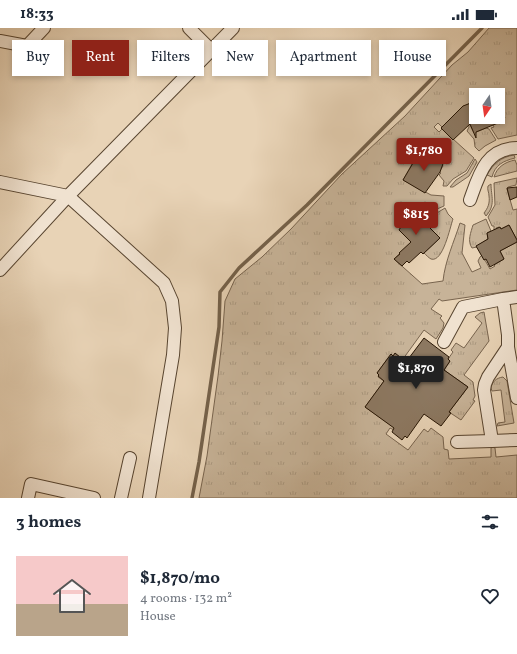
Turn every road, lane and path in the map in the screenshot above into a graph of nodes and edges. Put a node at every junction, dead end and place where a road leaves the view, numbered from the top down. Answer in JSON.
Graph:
{"nodes":[{"id":1,"x":44,"y":28,"type":"edge"},
{"id":2,"x":189,"y":28,"type":"edge"},
{"id":3,"x":232,"y":28,"type":"edge"},
{"id":4,"x":0,"y":41,"type":"edge"},
{"id":5,"x":211,"y":50,"type":"junction"},
{"id":6,"x":517,"y":148,"type":"edge"},
{"id":7,"x":0,"y":182,"type":"edge"},
{"id":8,"x":68,"y":196,"type":"junction"},
{"id":9,"x":470,"y":200,"type":"dead end"},
{"id":10,"x":0,"y":270,"type":"edge"},
{"id":11,"x":517,"y":297,"type":"edge"},
{"id":12,"x":503,"y":299,"type":"junction"},
{"id":13,"x":444,"y":342,"type":"dead end"},
{"id":14,"x":508,"y":347,"type":"junction"},
{"id":15,"x":517,"y":398,"type":"edge"},
{"id":16,"x":517,"y":440,"type":"edge"},
{"id":17,"x":492,"y":441,"type":"junction"},
{"id":18,"x":457,"y":442,"type":"dead end"},
{"id":19,"x":130,"y":458,"type":"dead end"},
{"id":20,"x":59,"y":494,"type":"edge"},
{"id":21,"x":73,"y":496,"type":"edge"},
{"id":22,"x":28,"y":498,"type":"edge"},
{"id":23,"x":90,"y":498,"type":"edge"},
{"id":24,"x":121,"y":498,"type":"edge"},
{"id":25,"x":149,"y":498,"type":"edge"}],
"edges":[{"from":1,"to":4,"type":"street"},
{"from":2,"to":5,"type":"street"},
{"from":3,"to":5,"type":"street"},
{"from":5,"to":8,"type":"street"},
{"from":6,"to":9,"type":"street"},
{"from":7,"to":8,"type":"street"},
{"from":8,"to":10,"type":"street"},
{"from":8,"to":25,"type":"street"},
{"from":11,"to":12,"type":"street"},
{"from":12,"to":13,"type":"street"},
{"from":12,"to":14,"type":"street"},
{"from":14,"to":15,"type":"street"},
{"from":14,"to":17,"type":"street"},
{"from":16,"to":17,"type":"street"},
{"from":17,"to":18,"type":"street"},
{"from":19,"to":24,"type":"street"},
{"from":20,"to":21,"type":"street"},
{"from":20,"to":22,"type":"street"},
{"from":21,"to":23,"type":"street"}]}
